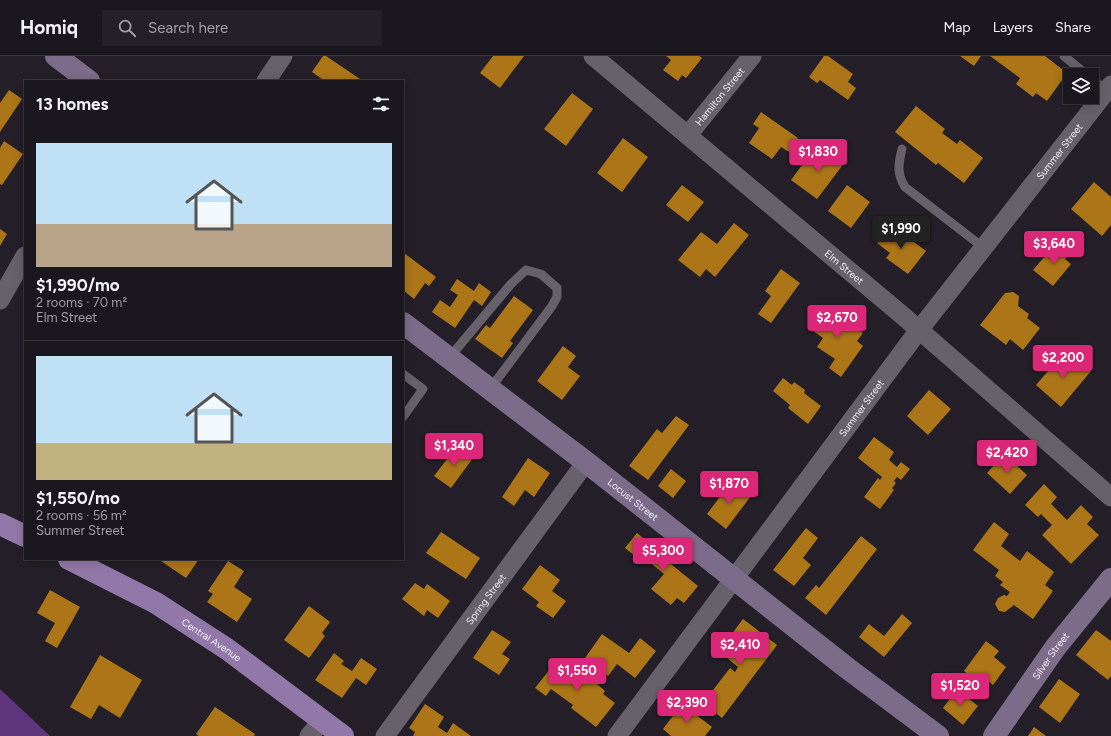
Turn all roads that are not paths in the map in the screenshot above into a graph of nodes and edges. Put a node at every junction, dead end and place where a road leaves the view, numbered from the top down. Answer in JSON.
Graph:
{"nodes":[{"id":1,"x":56,"y":56,"type":"edge"},
{"id":2,"x":283,"y":56,"type":"edge"},
{"id":3,"x":593,"y":56,"type":"edge"},
{"id":4,"x":752,"y":56,"type":"edge"},
{"id":5,"x":1064,"y":56,"type":"edge"},
{"id":6,"x":1079,"y":68,"type":"edge"},
{"id":7,"x":88,"y":80,"type":"edge"},
{"id":8,"x":267,"y":80,"type":"edge"},
{"id":9,"x":1103,"y":85,"type":"edge"},
{"id":10,"x":688,"y":136,"type":"junction"},
{"id":11,"x":902,"y":149,"type":"dead end"},
{"id":12,"x":984,"y":248,"type":"junction"},
{"id":13,"x":24,"y":258,"type":"edge"},
{"id":14,"x":0,"y":300,"type":"edge"},
{"id":15,"x":404,"y":324,"type":"edge"},
{"id":16,"x":919,"y":330,"type":"junction"},
{"id":17,"x":449,"y":358,"type":"junction"},
{"id":18,"x":404,"y":375,"type":"edge"},
{"id":19,"x":490,"y":389,"type":"junction"},
{"id":20,"x":404,"y":416,"type":"edge"},
{"id":21,"x":586,"y":462,"type":"junction"},
{"id":22,"x":1111,"y":497,"type":"edge"},
{"id":23,"x":0,"y":524,"type":"edge"},
{"id":24,"x":24,"y":536,"type":"edge"},
{"id":25,"x":71,"y":560,"type":"edge"},
{"id":26,"x":735,"y":578,"type":"junction"},
{"id":27,"x":1111,"y":579,"type":"edge"},
{"id":28,"x":316,"y":728,"type":"edge"},
{"id":29,"x":343,"y":736,"type":"edge"},
{"id":30,"x":386,"y":736,"type":"edge"},
{"id":31,"x":617,"y":736,"type":"edge"},
{"id":32,"x":938,"y":736,"type":"edge"},
{"id":33,"x":994,"y":736,"type":"edge"}],
"edges":[{"from":1,"to":7,"type":"street"},
{"from":2,"to":8,"type":"street"},
{"from":3,"to":10,"type":"street","name":"Elm Street"},
{"from":4,"to":10,"type":"street","name":"Hamilton Street"},
{"from":5,"to":6,"type":"lane"},
{"from":9,"to":12,"type":"street","name":"Summer Street"},
{"from":10,"to":16,"type":"street","name":"Elm Street"},
{"from":11,"to":12,"type":"lane"},
{"from":12,"to":16,"type":"street","name":"Summer Street"},
{"from":13,"to":14,"type":"street"},
{"from":15,"to":17,"type":"street","name":"Locust Street"},
{"from":16,"to":22,"type":"street","name":"Elm Street"},
{"from":16,"to":26,"type":"street","name":"Summer Street"},
{"from":17,"to":19,"type":"street","name":"Locust Street"},
{"from":17,"to":19,"type":"lane"},
{"from":18,"to":20,"type":"lane"},
{"from":19,"to":21,"type":"street","name":"Locust Street"},
{"from":21,"to":26,"type":"street","name":"Locust Street"},
{"from":21,"to":30,"type":"street","name":"Spring Street"},
{"from":23,"to":24,"type":"main road"},
{"from":25,"to":28,"type":"main road","name":"Central Avenue"},
{"from":26,"to":31,"type":"street","name":"Summer Street"},
{"from":26,"to":32,"type":"street","name":"Locust Street"},
{"from":27,"to":33,"type":"street","name":"Silver Street"},
{"from":28,"to":29,"type":"main road","name":"Central Avenue"}]}
